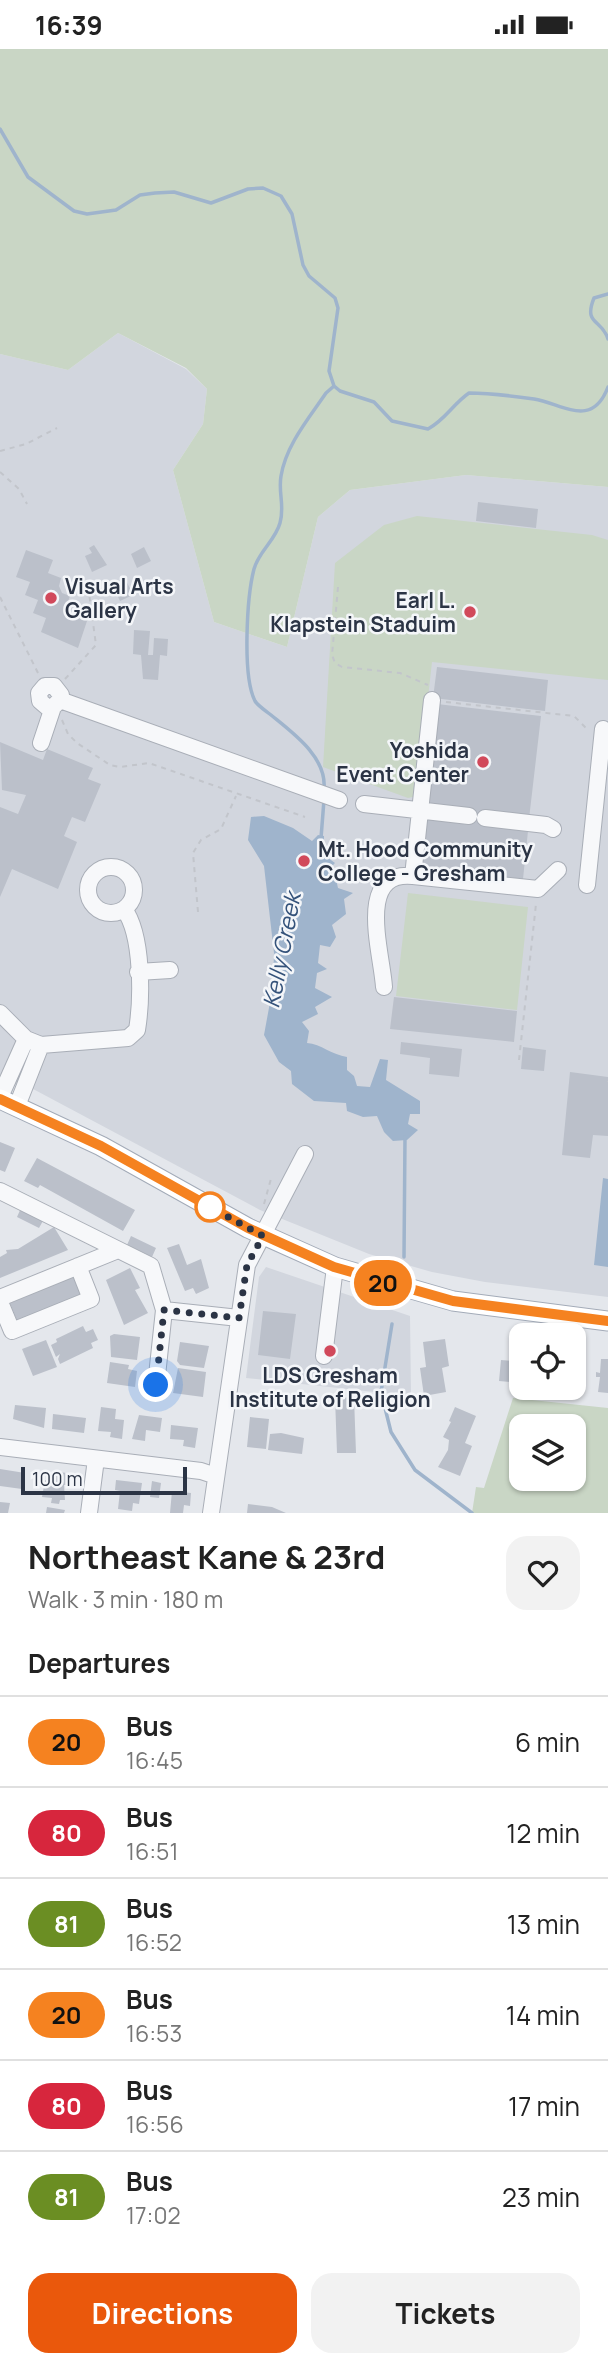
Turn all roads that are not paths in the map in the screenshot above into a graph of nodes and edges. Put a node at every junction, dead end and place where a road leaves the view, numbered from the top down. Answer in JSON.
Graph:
{"nodes":[{"id":1,"x":432,"y":700,"type":"road end"},
{"id":2,"x":596,"y":729,"type":"road end"},
{"id":3,"x":41,"y":743,"type":"dead end"},
{"id":4,"x":338,"y":800,"type":"dead end"},
{"id":5,"x":364,"y":804,"type":"dead end"},
{"id":6,"x":420,"y":810,"type":"junction"},
{"id":7,"x":553,"y":829,"type":"dead end"},
{"id":8,"x":558,"y":870,"type":"dead end"},
{"id":9,"x":413,"y":876,"type":"junction"},
{"id":10,"x":587,"y":885,"type":"dead end"},
{"id":11,"x":124,"y":909,"type":"dead end"},
{"id":12,"x":170,"y":970,"type":"dead end"},
{"id":13,"x":138,"y":972,"type":"junction"},
{"id":14,"x":384,"y":987,"type":"dead end"},
{"id":15,"x":0,"y":1013,"type":"edge"},
{"id":16,"x":34,"y":1042,"type":"junction"},
{"id":17,"x":6,"y":1101,"type":"edge"},
{"id":18,"x":304,"y":1154,"type":"dead end"},
{"id":19,"x":0,"y":1191,"type":"edge"},
{"id":20,"x":263,"y":1236,"type":"junction"},
{"id":21,"x":118,"y":1250,"type":"junction"},
{"id":22,"x":78,"y":1266,"type":"junction"},
{"id":23,"x":334,"y":1267,"type":"junction"},
{"id":24,"x":0,"y":1300,"type":"edge"},
{"id":25,"x":164,"y":1310,"type":"junction"},
{"id":26,"x":239,"y":1318,"type":"junction"},
{"id":27,"x":608,"y":1321,"type":"edge"},
{"id":28,"x":324,"y":1356,"type":"dead end"},
{"id":29,"x":156,"y":1385,"type":"dead end"},
{"id":30,"x":0,"y":1447,"type":"edge"},
{"id":31,"x":96,"y":1459,"type":"junction"},
{"id":32,"x":216,"y":1476,"type":"junction"},
{"id":33,"x":89,"y":1513,"type":"edge"},
{"id":34,"x":211,"y":1513,"type":"edge"}],
"edges":[{"from":1,"to":6,"type":"street"},
{"from":2,"to":10,"type":"street"},
{"from":3,"to":4,"type":"street"},
{"from":5,"to":6,"type":"street"},
{"from":6,"to":7,"type":"street"},
{"from":6,"to":9,"type":"street"},
{"from":8,"to":9,"type":"street"},
{"from":9,"to":14,"type":"street"},
{"from":11,"to":13,"type":"street"},
{"from":12,"to":13,"type":"street"},
{"from":13,"to":16,"type":"street"},
{"from":15,"to":16,"type":"street"},
{"from":16,"to":17,"type":"street"},
{"from":17,"to":20,"type":"main road"},
{"from":18,"to":20,"type":"street"},
{"from":19,"to":21,"type":"street"},
{"from":20,"to":23,"type":"main road"},
{"from":20,"to":26,"type":"street"},
{"from":21,"to":22,"type":"street"},
{"from":21,"to":25,"type":"street"},
{"from":22,"to":24,"type":"street"},
{"from":22,"to":24,"type":"street"},
{"from":23,"to":27,"type":"main road"},
{"from":23,"to":28,"type":"street"},
{"from":25,"to":26,"type":"street"},
{"from":25,"to":29,"type":"street"},
{"from":26,"to":32,"type":"street"},
{"from":30,"to":31,"type":"street"},
{"from":31,"to":32,"type":"street"},
{"from":31,"to":33,"type":"street"},
{"from":32,"to":34,"type":"street"}]}
